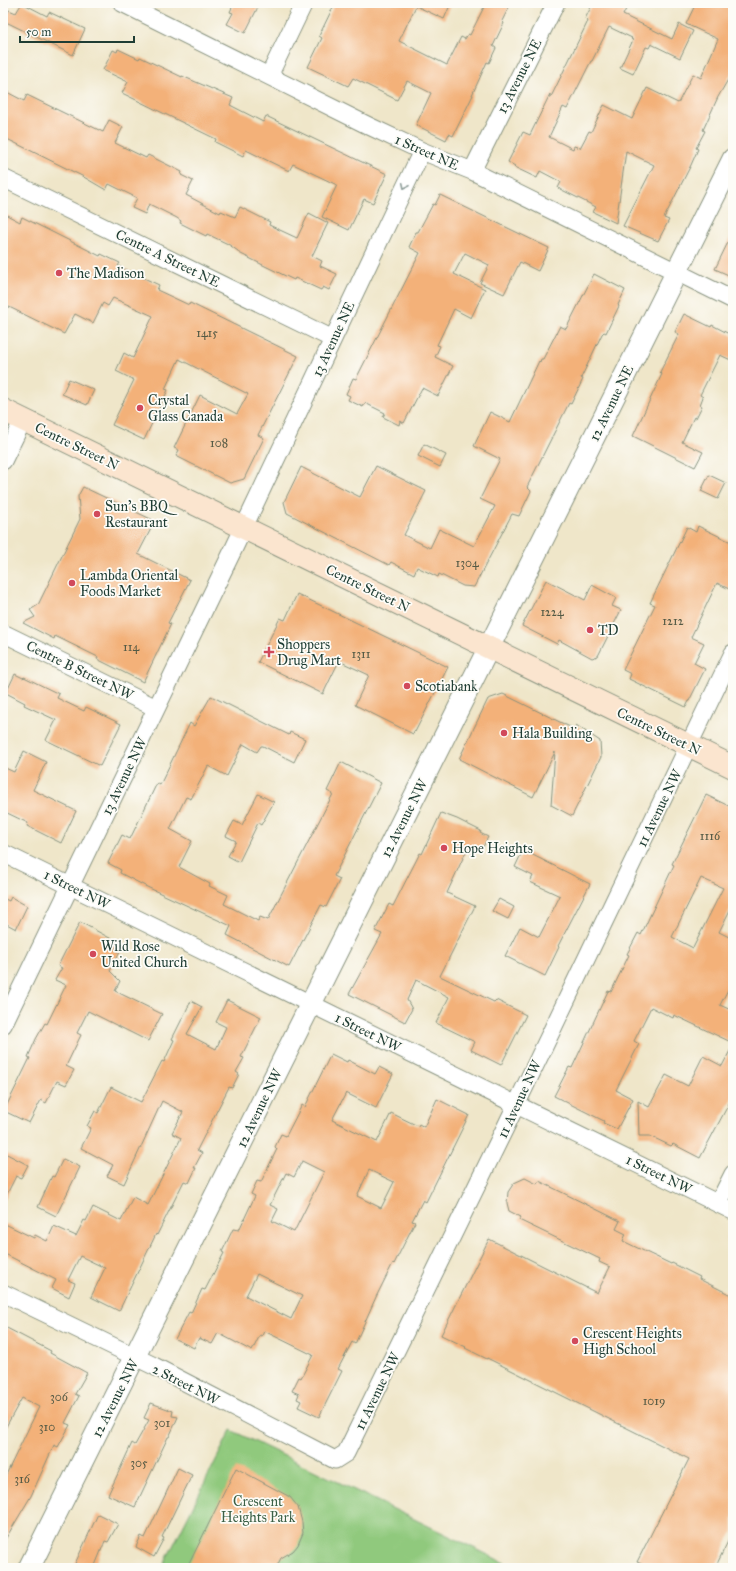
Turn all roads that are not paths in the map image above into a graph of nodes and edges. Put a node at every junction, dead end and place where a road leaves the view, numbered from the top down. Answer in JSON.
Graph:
{"nodes":[{"id":1,"x":122,"y":3,"type":"edge"},
{"id":2,"x":304,"y":3,"type":"edge"},
{"id":3,"x":556,"y":3,"type":"edge"},
{"id":4,"x":269,"y":76,"type":"junction"},
{"id":5,"x":422,"y":150,"type":"junction"},
{"id":6,"x":733,"y":159,"type":"edge"},
{"id":7,"x":472,"y":171,"type":"junction"},
{"id":8,"x":3,"y":178,"type":"edge"},
{"id":9,"x":676,"y":273,"type":"junction"},
{"id":10,"x":733,"y":300,"type":"edge"},
{"id":11,"x":333,"y":339,"type":"junction"},
{"id":12,"x":3,"y":410,"type":"edge"},
{"id":13,"x":23,"y":420,"type":"junction"},
{"id":14,"x":3,"y":461,"type":"edge"},
{"id":15,"x":244,"y":527,"type":"junction"},
{"id":16,"x":3,"y":633,"type":"edge"},
{"id":17,"x":488,"y":647,"type":"junction"},
{"id":18,"x":733,"y":653,"type":"edge"},
{"id":19,"x":156,"y":708,"type":"junction"},
{"id":20,"x":690,"y":746,"type":"junction"},
{"id":21,"x":733,"y":767,"type":"edge"},
{"id":22,"x":3,"y":853,"type":"edge"},
{"id":23,"x":70,"y":886,"type":"junction"},
{"id":24,"x":311,"y":1004,"type":"junction"},
{"id":25,"x":3,"y":1025,"type":"edge"},
{"id":26,"x":516,"y":1104,"type":"junction"},
{"id":27,"x":733,"y":1174,"type":"edge"},
{"id":28,"x":726,"y":1207,"type":"edge"},
{"id":29,"x":3,"y":1293,"type":"edge"},
{"id":30,"x":135,"y":1357,"type":"junction"},
{"id":31,"x":346,"y":1452,"type":"joint"},
{"id":32,"x":30,"y":1568,"type":"edge"}],
"edges":[{"from":1,"to":4,"type":"street","name":"1 Street NE"},
{"from":2,"to":4,"type":"street"},
{"from":3,"to":7,"type":"street","name":"13 Avenue NE"},
{"from":4,"to":5,"type":"street","name":"1 Street NE"},
{"from":5,"to":7,"type":"street","name":"1 Street NE"},
{"from":5,"to":11,"type":"street","name":"13 Avenue NE","one_way":true},
{"from":6,"to":9,"type":"street","name":"12 Avenue NE"},
{"from":7,"to":9,"type":"street","name":"1 Street NE"},
{"from":8,"to":11,"type":"street","name":"Centre A Street NE"},
{"from":9,"to":10,"type":"street","name":"1 Street NE"},
{"from":9,"to":17,"type":"street","name":"12 Avenue NE"},
{"from":11,"to":15,"type":"street","name":"13 Avenue NE"},
{"from":12,"to":13,"type":"main road","name":"Centre Street N"},
{"from":13,"to":14,"type":"street"},
{"from":13,"to":15,"type":"main road","name":"Centre Street N"},
{"from":15,"to":17,"type":"main road","name":"Centre Street N"},
{"from":15,"to":19,"type":"street","name":"13 Avenue NW"},
{"from":16,"to":19,"type":"street","name":"Centre B Street NW"},
{"from":17,"to":20,"type":"main road","name":"Centre Street N"},
{"from":17,"to":24,"type":"street","name":"12 Avenue NW"},
{"from":18,"to":20,"type":"street","name":"11 Avenue NW"},
{"from":19,"to":23,"type":"street","name":"13 Avenue NW"},
{"from":20,"to":21,"type":"main road","name":"Centre Street N"},
{"from":20,"to":26,"type":"street","name":"11 Avenue NW"},
{"from":22,"to":23,"type":"street","name":"1 Street NW"},
{"from":23,"to":24,"type":"street","name":"1 Street NW"},
{"from":23,"to":25,"type":"street","name":"13 Avenue NW"},
{"from":24,"to":26,"type":"street","name":"1 Street NW"},
{"from":24,"to":30,"type":"street","name":"12 Avenue NW"},
{"from":26,"to":28,"type":"street","name":"1 Street NW"},
{"from":26,"to":31,"type":"street","name":"11 Avenue NW"},
{"from":27,"to":28,"type":"street"},
{"from":29,"to":30,"type":"street","name":"2 Street NW"},
{"from":30,"to":31,"type":"street","name":"2 Street NW"},
{"from":30,"to":32,"type":"street","name":"12 Avenue NW"}]}
